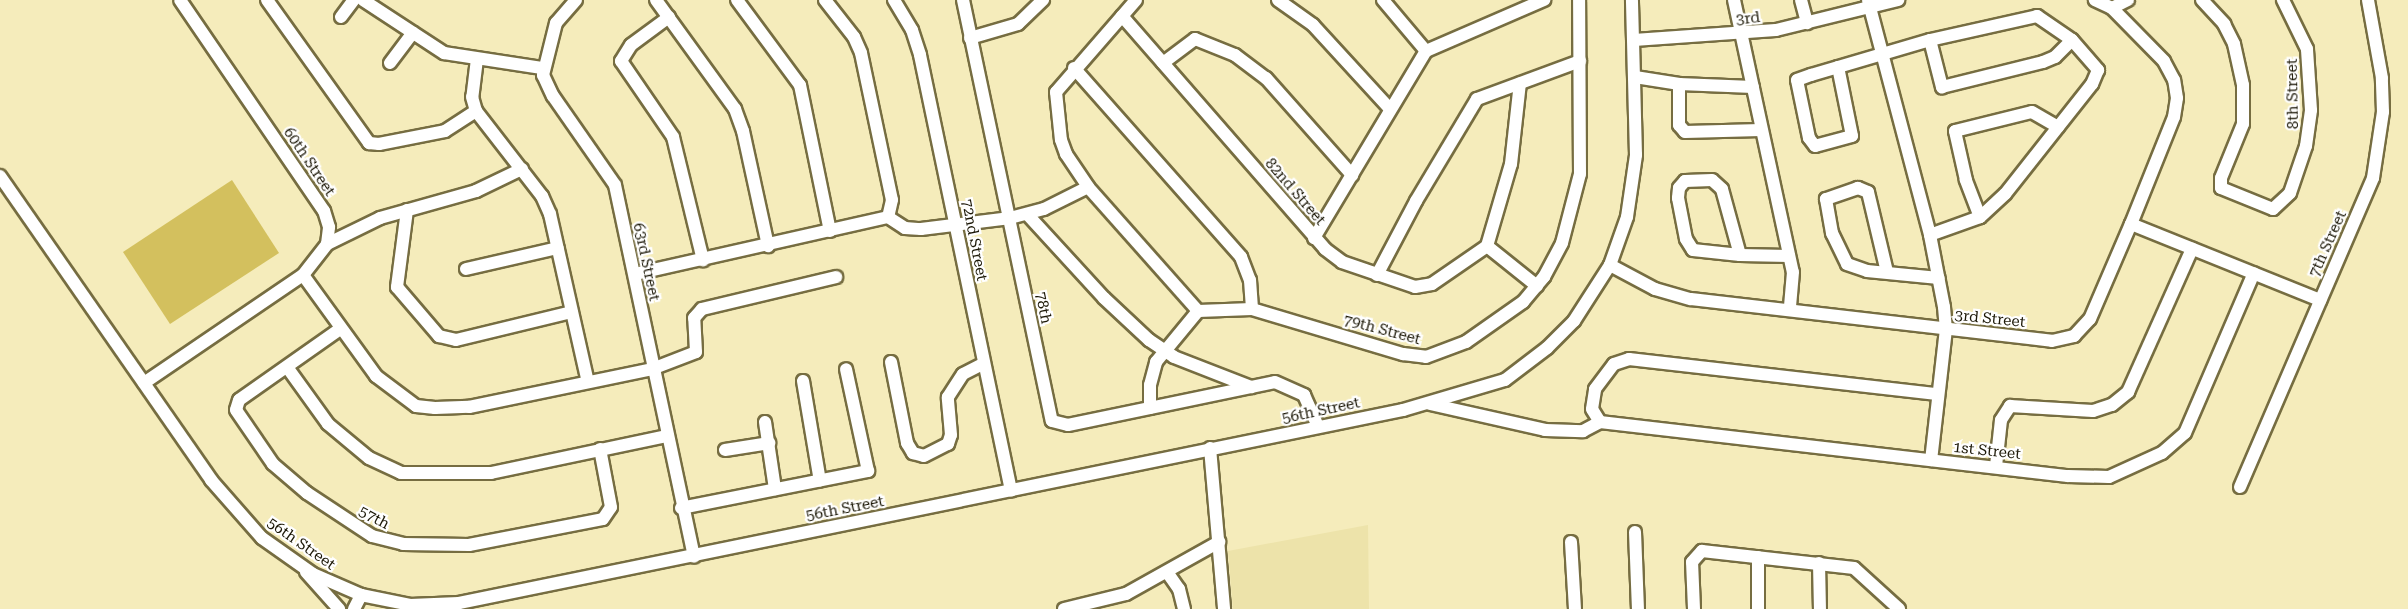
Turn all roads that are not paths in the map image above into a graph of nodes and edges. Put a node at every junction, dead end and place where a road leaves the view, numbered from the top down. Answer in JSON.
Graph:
{"nodes":[{"id":1,"x":180,"y":0,"type":"edge"},
{"id":2,"x":267,"y":0,"type":"edge"},
{"id":3,"x":354,"y":0,"type":"edge"},
{"id":4,"x":363,"y":0,"type":"edge"},
{"id":5,"x":576,"y":0,"type":"edge"},
{"id":6,"x":656,"y":0,"type":"edge"},
{"id":7,"x":737,"y":0,"type":"edge"},
{"id":8,"x":825,"y":0,"type":"edge"},
{"id":9,"x":894,"y":0,"type":"edge"},
{"id":10,"x":963,"y":0,"type":"edge"},
{"id":11,"x":1043,"y":0,"type":"edge"},
{"id":12,"x":1136,"y":0,"type":"edge"},
{"id":13,"x":1278,"y":0,"type":"edge"},
{"id":14,"x":1383,"y":0,"type":"edge"},
{"id":15,"x":1544,"y":0,"type":"edge"},
{"id":16,"x":1579,"y":0,"type":"edge"},
{"id":17,"x":1632,"y":0,"type":"edge"},
{"id":18,"x":1734,"y":0,"type":"edge"},
{"id":19,"x":1801,"y":0,"type":"edge"},
{"id":20,"x":1898,"y":0,"type":"edge"},
{"id":21,"x":2095,"y":0,"type":"edge"},
{"id":22,"x":2128,"y":0,"type":"edge"},
{"id":23,"x":2202,"y":0,"type":"edge"},
{"id":24,"x":2283,"y":0,"type":"edge"},
{"id":25,"x":2368,"y":0,"type":"edge"},
{"id":26,"x":1869,"y":4,"type":"edge"},
{"id":27,"x":2112,"y":8,"type":"junction"},
{"id":28,"x":1122,"y":16,"type":"junction"},
{"id":29,"x":341,"y":17,"type":"dead end"},
{"id":30,"x":669,"y":17,"type":"junction"},
{"id":31,"x":1807,"y":23,"type":"junction"},
{"id":32,"x":412,"y":33,"type":"junction"},
{"id":33,"x":1744,"y":35,"type":"junction"},
{"id":34,"x":970,"y":38,"type":"junction"},
{"id":35,"x":1634,"y":40,"type":"junction"},
{"id":36,"x":1930,"y":40,"type":"junction"},
{"id":37,"x":2072,"y":40,"type":"junction"},
{"id":38,"x":1426,"y":51,"type":"junction"},
{"id":39,"x":1881,"y":54,"type":"junction"},
{"id":40,"x":477,"y":59,"type":"junction"},
{"id":41,"x":1581,"y":61,"type":"junction"},
{"id":42,"x":390,"y":63,"type":"dead end"},
{"id":43,"x":1163,"y":63,"type":"junction"},
{"id":44,"x":1838,"y":67,"type":"junction"},
{"id":45,"x":542,"y":68,"type":"junction"},
{"id":46,"x":1074,"y":68,"type":"junction"},
{"id":47,"x":1635,"y":77,"type":"junction"},
{"id":48,"x":1520,"y":83,"type":"junction"},
{"id":49,"x":1679,"y":84,"type":"junction"},
{"id":50,"x":1753,"y":87,"type":"junction"},
{"id":51,"x":1390,"y":110,"type":"junction"},
{"id":52,"x":476,"y":111,"type":"junction"},
{"id":53,"x":2058,"y":127,"type":"junction"},
{"id":54,"x":1761,"y":130,"type":"junction"},
{"id":55,"x":522,"y":169,"type":"junction"},
{"id":56,"x":1352,"y":175,"type":"junction"},
{"id":57,"x":0,"y":176,"type":"edge"},
{"id":58,"x":1088,"y":187,"type":"junction"},
{"id":59,"x":407,"y":210,"type":"junction"},
{"id":60,"x":1027,"y":214,"type":"junction"},
{"id":61,"x":1980,"y":217,"type":"junction"},
{"id":62,"x":888,"y":218,"type":"junction"},
{"id":63,"x":1010,"y":218,"type":"junction"},
{"id":64,"x":2131,"y":224,"type":"junction"},
{"id":65,"x":956,"y":225,"type":"junction"},
{"id":66,"x":830,"y":231,"type":"junction"},
{"id":67,"x":1930,"y":235,"type":"junction"},
{"id":68,"x":1314,"y":238,"type":"junction"},
{"id":69,"x":327,"y":243,"type":"junction"},
{"id":70,"x":768,"y":246,"type":"junction"},
{"id":71,"x":1487,"y":246,"type":"junction"},
{"id":72,"x":558,"y":248,"type":"junction"},
{"id":73,"x":2192,"y":249,"type":"junction"},
{"id":74,"x":1740,"y":255,"type":"junction"},
{"id":75,"x":1789,"y":256,"type":"junction"},
{"id":76,"x":703,"y":260,"type":"junction"},
{"id":77,"x":1610,"y":265,"type":"junction"},
{"id":78,"x":466,"y":269,"type":"dead end"},
{"id":79,"x":1887,"y":272,"type":"junction"},
{"id":80,"x":2254,"y":273,"type":"junction"},
{"id":81,"x":635,"y":274,"type":"junction"},
{"id":82,"x":303,"y":275,"type":"junction"},
{"id":83,"x":1377,"y":275,"type":"junction"},
{"id":84,"x":836,"y":277,"type":"dead end"},
{"id":85,"x":1939,"y":278,"type":"junction"},
{"id":86,"x":1537,"y":286,"type":"junction"},
{"id":87,"x":2320,"y":300,"type":"junction"},
{"id":88,"x":1252,"y":309,"type":"junction"},
{"id":89,"x":1790,"y":310,"type":"junction"},
{"id":90,"x":1198,"y":311,"type":"junction"},
{"id":91,"x":572,"y":312,"type":"junction"},
{"id":92,"x":340,"y":329,"type":"junction"},
{"id":93,"x":1946,"y":329,"type":"junction"},
{"id":94,"x":1163,"y":350,"type":"junction"},
{"id":95,"x":891,"y":362,"type":"dead end"},
{"id":96,"x":983,"y":364,"type":"junction"},
{"id":97,"x":287,"y":367,"type":"junction"},
{"id":98,"x":652,"y":369,"type":"junction"},
{"id":99,"x":846,"y":369,"type":"dead end"},
{"id":100,"x":803,"y":381,"type":"dead end"},
{"id":101,"x":588,"y":382,"type":"junction"},
{"id":102,"x":144,"y":383,"type":"junction"},
{"id":103,"x":1252,"y":388,"type":"junction"},
{"id":104,"x":1937,"y":394,"type":"junction"},
{"id":105,"x":1430,"y":404,"type":"junction"},
{"id":106,"x":1150,"y":408,"type":"junction"},
{"id":107,"x":765,"y":422,"type":"dead end"},
{"id":108,"x":1600,"y":422,"type":"junction"},
{"id":109,"x":1318,"y":427,"type":"junction"},
{"id":110,"x":666,"y":436,"type":"junction"},
{"id":111,"x":769,"y":443,"type":"junction"},
{"id":112,"x":1210,"y":448,"type":"junction"},
{"id":113,"x":600,"y":449,"type":"junction"},
{"id":114,"x":725,"y":450,"type":"dead end"},
{"id":115,"x":1931,"y":460,"type":"junction"},
{"id":116,"x":1996,"y":466,"type":"junction"},
{"id":117,"x":820,"y":481,"type":"junction"},
{"id":118,"x":2240,"y":487,"type":"dead end"},
{"id":119,"x":775,"y":489,"type":"junction"},
{"id":120,"x":1011,"y":491,"type":"junction"},
{"id":121,"x":681,"y":508,"type":"junction"},
{"id":122,"x":1635,"y":532,"type":"dead end"},
{"id":123,"x":1219,"y":542,"type":"junction"},
{"id":124,"x":1571,"y":542,"type":"dead end"},
{"id":125,"x":694,"y":557,"type":"junction"},
{"id":126,"x":1758,"y":557,"type":"junction"},
{"id":127,"x":1819,"y":563,"type":"junction"},
{"id":128,"x":303,"y":567,"type":"junction"},
{"id":129,"x":1167,"y":572,"type":"junction"},
{"id":130,"x":361,"y":595,"type":"junction"},
{"id":131,"x":407,"y":607,"type":"edge"},
{"id":132,"x":339,"y":609,"type":"edge"},
{"id":133,"x":354,"y":609,"type":"edge"},
{"id":134,"x":1064,"y":609,"type":"edge"},
{"id":135,"x":1184,"y":609,"type":"edge"},
{"id":136,"x":1224,"y":609,"type":"edge"},
{"id":137,"x":1575,"y":609,"type":"edge"},
{"id":138,"x":1638,"y":609,"type":"edge"},
{"id":139,"x":1694,"y":609,"type":"edge"},
{"id":140,"x":1758,"y":609,"type":"edge"},
{"id":141,"x":1820,"y":609,"type":"edge"},
{"id":142,"x":1899,"y":609,"type":"edge"}],
"edges":[{"from":1,"to":69,"type":"street","name":"60th Street"},
{"from":2,"to":52,"type":"street"},
{"from":3,"to":29,"type":"street"},
{"from":4,"to":32,"type":"street"},
{"from":5,"to":45,"type":"street"},
{"from":6,"to":30,"type":"street"},
{"from":7,"to":66,"type":"street"},
{"from":8,"to":62,"type":"street"},
{"from":9,"to":65,"type":"street","name":"72nd Street"},
{"from":10,"to":34,"type":"street","name":"78th"},
{"from":11,"to":34,"type":"street"},
{"from":12,"to":28,"type":"street"},
{"from":13,"to":51,"type":"street"},
{"from":14,"to":38,"type":"street"},
{"from":15,"to":38,"type":"street"},
{"from":16,"to":41,"type":"street","name":"79th Street"},
{"from":17,"to":35,"type":"street","name":"56th Street"},
{"from":18,"to":33,"type":"street"},
{"from":19,"to":31,"type":"street"},
{"from":20,"to":26,"type":"street","name":"3rd"},
{"from":21,"to":27,"type":"street"},
{"from":22,"to":27,"type":"street"},
{"from":23,"to":24,"type":"street","name":"8th Street"},
{"from":25,"to":87,"type":"street","name":"7th Street"},
{"from":26,"to":31,"type":"street","name":"3rd"},
{"from":26,"to":39,"type":"street"},
{"from":27,"to":64,"type":"street","name":"3rd Street"},
{"from":28,"to":43,"type":"street","name":"82nd Street"},
{"from":28,"to":46,"type":"street"},
{"from":30,"to":70,"type":"street"},
{"from":30,"to":76,"type":"street"},
{"from":31,"to":33,"type":"street","name":"3rd"},
{"from":32,"to":40,"type":"street"},
{"from":32,"to":42,"type":"street"},
{"from":33,"to":35,"type":"street","name":"3rd"},
{"from":33,"to":50,"type":"street"},
{"from":34,"to":63,"type":"street","name":"78th"},
{"from":35,"to":47,"type":"street","name":"56th Street"},
{"from":36,"to":37,"type":"street"},
{"from":36,"to":37,"type":"street"},
{"from":36,"to":39,"type":"street"},
{"from":37,"to":53,"type":"street"},
{"from":38,"to":51,"type":"street"},
{"from":39,"to":44,"type":"street"},
{"from":39,"to":67,"type":"street"},
{"from":40,"to":45,"type":"street"},
{"from":40,"to":52,"type":"street"},
{"from":41,"to":48,"type":"street"},
{"from":41,"to":86,"type":"street","name":"79th Street"},
{"from":43,"to":56,"type":"street"},
{"from":43,"to":68,"type":"street","name":"82nd Street"},
{"from":44,"to":44,"type":"street"},
{"from":45,"to":81,"type":"street","name":"63rd Street"},
{"from":46,"to":58,"type":"street"},
{"from":46,"to":88,"type":"street"},
{"from":47,"to":49,"type":"street"},
{"from":47,"to":77,"type":"street","name":"56th Street"},
{"from":48,"to":71,"type":"street"},
{"from":48,"to":83,"type":"street"},
{"from":49,"to":50,"type":"street"},
{"from":49,"to":54,"type":"street"},
{"from":50,"to":54,"type":"street"},
{"from":51,"to":56,"type":"street"},
{"from":52,"to":55,"type":"street"},
{"from":53,"to":61,"type":"street"},
{"from":53,"to":61,"type":"street"},
{"from":54,"to":75,"type":"street"},
{"from":55,"to":59,"type":"street"},
{"from":55,"to":72,"type":"street"},
{"from":56,"to":68,"type":"street"},
{"from":57,"to":102,"type":"street","name":"56th Street"},
{"from":58,"to":60,"type":"street"},
{"from":58,"to":90,"type":"street"},
{"from":59,"to":69,"type":"street"},
{"from":59,"to":91,"type":"street"},
{"from":60,"to":63,"type":"street"},
{"from":60,"to":94,"type":"street"},
{"from":61,"to":67,"type":"street"},
{"from":62,"to":65,"type":"street"},
{"from":62,"to":66,"type":"street"},
{"from":63,"to":65,"type":"street"},
{"from":63,"to":106,"type":"street","name":"78th"},
{"from":64,"to":73,"type":"street"},
{"from":64,"to":93,"type":"street","name":"3rd Street"},
{"from":65,"to":96,"type":"street","name":"72nd Street"},
{"from":66,"to":70,"type":"street"},
{"from":67,"to":85,"type":"street"},
{"from":68,"to":83,"type":"street","name":"82nd Street"},
{"from":69,"to":82,"type":"street"},
{"from":70,"to":76,"type":"street"},
{"from":71,"to":83,"type":"street","name":"82nd Street"},
{"from":71,"to":86,"type":"street"},
{"from":72,"to":78,"type":"street"},
{"from":72,"to":91,"type":"street"},
{"from":73,"to":80,"type":"street"},
{"from":73,"to":116,"type":"street"},
{"from":74,"to":74,"type":"street"},
{"from":74,"to":75,"type":"street"},
{"from":75,"to":89,"type":"street"},
{"from":76,"to":81,"type":"street"},
{"from":77,"to":89,"type":"street","name":"3rd Street"},
{"from":77,"to":105,"type":"street","name":"56th Street"},
{"from":79,"to":79,"type":"street"},
{"from":79,"to":85,"type":"street"},
{"from":80,"to":87,"type":"street"},
{"from":80,"to":116,"type":"street","name":"1st Street"},
{"from":81,"to":98,"type":"street","name":"63rd Street"},
{"from":82,"to":92,"type":"street"},
{"from":82,"to":102,"type":"street"},
{"from":84,"to":98,"type":"street"},
{"from":85,"to":93,"type":"street"},
{"from":86,"to":88,"type":"street","name":"79th Street"},
{"from":87,"to":118,"type":"street","name":"7th Street"},
{"from":88,"to":90,"type":"street","name":"79th Street"},
{"from":89,"to":93,"type":"street","name":"3rd Street"},
{"from":90,"to":94,"type":"street"},
{"from":91,"to":101,"type":"street"},
{"from":92,"to":97,"type":"street","name":"57th"},
{"from":92,"to":101,"type":"street"},
{"from":93,"to":104,"type":"street"},
{"from":94,"to":103,"type":"street"},
{"from":94,"to":106,"type":"street"},
{"from":95,"to":96,"type":"street"},
{"from":96,"to":120,"type":"street","name":"72nd Street"},
{"from":97,"to":113,"type":"street"},
{"from":97,"to":113,"type":"street","name":"57th"},
{"from":98,"to":101,"type":"street"},
{"from":98,"to":110,"type":"street","name":"63rd Street"},
{"from":99,"to":117,"type":"street"},
{"from":100,"to":117,"type":"street"},
{"from":102,"to":128,"type":"street","name":"56th Street"},
{"from":103,"to":106,"type":"street","name":"78th"},
{"from":103,"to":109,"type":"street","name":"78th"},
{"from":104,"to":108,"type":"street"},
{"from":104,"to":115,"type":"street"},
{"from":105,"to":108,"type":"street"},
{"from":105,"to":109,"type":"street","name":"56th Street"},
{"from":107,"to":111,"type":"street"},
{"from":108,"to":115,"type":"street","name":"1st Street"},
{"from":109,"to":112,"type":"street","name":"56th Street"},
{"from":110,"to":113,"type":"street"},
{"from":110,"to":121,"type":"street","name":"63rd Street"},
{"from":111,"to":114,"type":"street"},
{"from":111,"to":119,"type":"street"},
{"from":112,"to":120,"type":"street","name":"56th Street"},
{"from":112,"to":123,"type":"street"},
{"from":115,"to":116,"type":"street","name":"1st Street"},
{"from":117,"to":119,"type":"street"},
{"from":119,"to":121,"type":"street"},
{"from":120,"to":125,"type":"street","name":"56th Street"},
{"from":121,"to":125,"type":"street","name":"63rd Street"},
{"from":122,"to":138,"type":"street"},
{"from":123,"to":129,"type":"street"},
{"from":123,"to":136,"type":"street"},
{"from":124,"to":137,"type":"street"},
{"from":125,"to":131,"type":"street","name":"56th Street"},
{"from":126,"to":127,"type":"street"},
{"from":126,"to":139,"type":"street"},
{"from":126,"to":140,"type":"street"},
{"from":127,"to":141,"type":"street"},
{"from":127,"to":142,"type":"street"},
{"from":128,"to":130,"type":"street","name":"56th Street"},
{"from":128,"to":132,"type":"street"},
{"from":129,"to":134,"type":"street"},
{"from":129,"to":135,"type":"street"},
{"from":130,"to":131,"type":"street","name":"56th Street"},
{"from":130,"to":133,"type":"street"}]}
